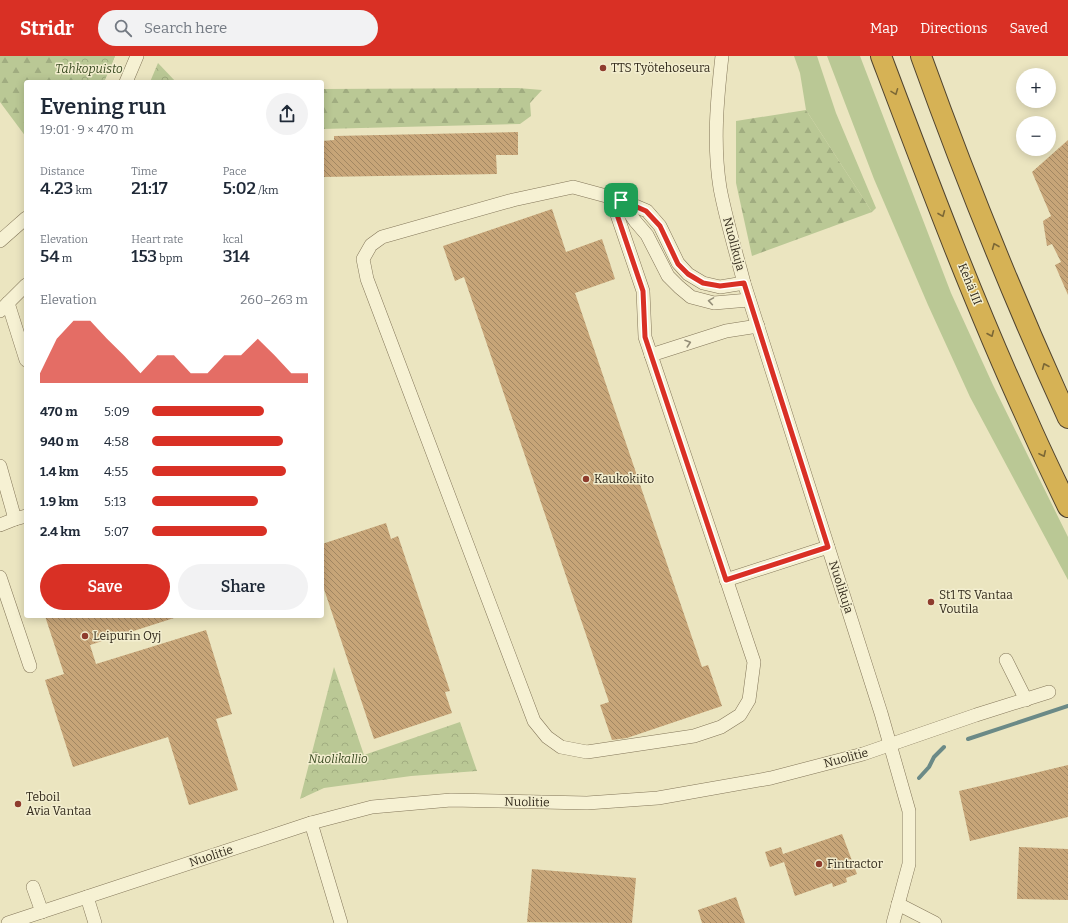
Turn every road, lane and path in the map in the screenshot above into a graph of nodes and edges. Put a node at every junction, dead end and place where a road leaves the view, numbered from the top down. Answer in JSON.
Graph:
{"nodes":[{"id":1,"x":137,"y":56,"type":"edge"},
{"id":2,"x":722,"y":56,"type":"edge"},
{"id":3,"x":881,"y":56,"type":"edge"},
{"id":4,"x":921,"y":56,"type":"edge"},
{"id":5,"x":937,"y":56,"type":"edge"},
{"id":6,"x":127,"y":80,"type":"edge"},
{"id":7,"x":940,"y":108,"type":"junction"},
{"id":8,"x":616,"y":199,"type":"junction"},
{"id":9,"x":24,"y":220,"type":"edge"},
{"id":10,"x":0,"y":242,"type":"edge"},
{"id":11,"x":744,"y":283,"type":"junction"},
{"id":12,"x":24,"y":287,"type":"edge"},
{"id":13,"x":750,"y":300,"type":"junction"},
{"id":14,"x":4,"y":307,"type":"edge"},
{"id":15,"x":758,"y":326,"type":"junction"},
{"id":16,"x":24,"y":355,"type":"edge"},
{"id":17,"x":651,"y":355,"type":"junction"},
{"id":18,"x":1068,"y":418,"type":"edge"},
{"id":19,"x":0,"y":466,"type":"edge"},
{"id":20,"x":1068,"y":507,"type":"edge"},
{"id":21,"x":21,"y":517,"type":"edge"},
{"id":22,"x":0,"y":525,"type":"edge"},
{"id":23,"x":828,"y":547,"type":"junction"},
{"id":24,"x":0,"y":576,"type":"edge"},
{"id":25,"x":726,"y":580,"type":"junction"},
{"id":26,"x":1006,"y":660,"type":"dead end"},
{"id":27,"x":30,"y":666,"type":"dead end"},
{"id":28,"x":1049,"y":692,"type":"dead end"},
{"id":29,"x":1026,"y":700,"type":"junction"},
{"id":30,"x":891,"y":745,"type":"junction"},
{"id":31,"x":311,"y":823,"type":"junction"},
{"id":32,"x":33,"y":887,"type":"dead end"},
{"id":33,"x":87,"y":898,"type":"junction"},
{"id":34,"x":898,"y":904,"type":"junction"},
{"id":35,"x":42,"y":912,"type":"junction"},
{"id":36,"x":8,"y":923,"type":"edge"},
{"id":37,"x":95,"y":923,"type":"edge"},
{"id":38,"x":341,"y":923,"type":"edge"},
{"id":39,"x":893,"y":923,"type":"edge"},
{"id":40,"x":935,"y":923,"type":"edge"}],
"edges":[{"from":1,"to":6,"type":"street"},
{"from":2,"to":11,"type":"street","name":"Nuolikuja"},
{"from":3,"to":20,"type":"highway","name":"Kehä III","one_way":true},
{"from":4,"to":7,"type":"highway"},
{"from":5,"to":7,"type":"highway"},
{"from":18,"to":7,"type":"highway","one_way":true},
{"from":8,"to":11,"type":"street"},
{"from":13,"to":8,"type":"street","one_way":true},
{"from":8,"to":17,"type":"street"},
{"from":8,"to":25,"type":"street"},
{"from":9,"to":10,"type":"street"},
{"from":11,"to":13,"type":"street","name":"Nuolikuja"},
{"from":12,"to":14,"type":"street"},
{"from":13,"to":15,"type":"street","name":"Nuolikuja"},
{"from":14,"to":16,"type":"street"},
{"from":17,"to":15,"type":"street","one_way":true},
{"from":15,"to":23,"type":"street","name":"Nuolikuja"},
{"from":17,"to":25,"type":"street"},
{"from":19,"to":21,"type":"street"},
{"from":21,"to":22,"type":"street"},
{"from":23,"to":25,"type":"street"},
{"from":23,"to":30,"type":"street","name":"Nuolikuja"},
{"from":24,"to":27,"type":"street"},
{"from":26,"to":29,"type":"street"},
{"from":28,"to":29,"type":"street","name":"Nuolitie"},
{"from":29,"to":30,"type":"street","name":"Nuolitie"},
{"from":30,"to":31,"type":"street","name":"Nuolitie"},
{"from":30,"to":34,"type":"street","name":"Nuolikuja"},
{"from":31,"to":33,"type":"street","name":"Nuolitie"},
{"from":31,"to":38,"type":"street"},
{"from":32,"to":35,"type":"street"},
{"from":33,"to":35,"type":"street","name":"Nuolitie"},
{"from":33,"to":37,"type":"street"},
{"from":34,"to":39,"type":"street","name":"Nuolikuja"},
{"from":34,"to":40,"type":"street"},
{"from":35,"to":36,"type":"street","name":"Nuolitie"}]}
